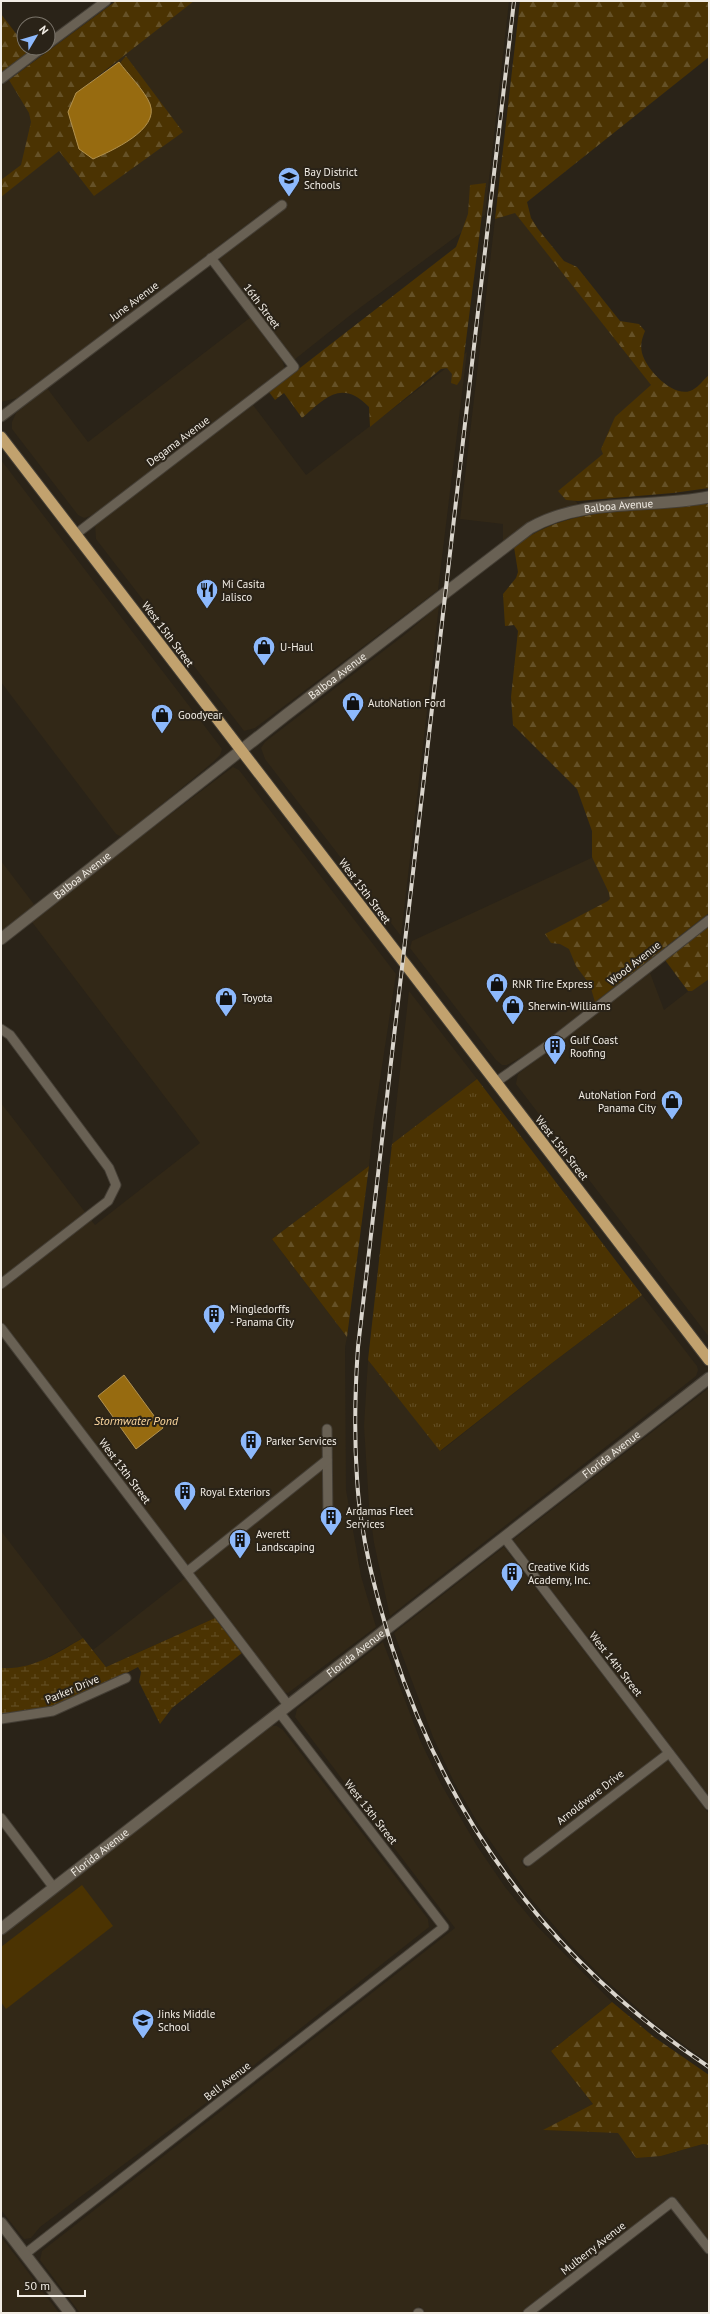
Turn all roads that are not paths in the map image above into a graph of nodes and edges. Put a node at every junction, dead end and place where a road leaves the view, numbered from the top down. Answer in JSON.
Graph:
{"nodes":[{"id":1,"x":106,"y":1,"type":"edge"},
{"id":2,"x":56,"y":38,"type":"edge"},
{"id":3,"x":31,"y":56,"type":"edge"},
{"id":4,"x":1,"y":79,"type":"edge"},
{"id":5,"x":282,"y":205,"type":"dead end"},
{"id":6,"x":211,"y":258,"type":"junction"},
{"id":7,"x":294,"y":367,"type":"joint"},
{"id":8,"x":1,"y":418,"type":"edge"},
{"id":9,"x":1,"y":437,"type":"edge"},
{"id":10,"x":709,"y":497,"type":"edge"},
{"id":11,"x":76,"y":534,"type":"junction"},
{"id":12,"x":241,"y":750,"type":"junction"},
{"id":13,"x":709,"y":920,"type":"edge"},
{"id":14,"x":1,"y":940,"type":"edge"},
{"id":15,"x":1,"y":1029,"type":"edge"},
{"id":16,"x":496,"y":1082,"type":"junction"},
{"id":17,"x":1,"y":1284,"type":"edge"},
{"id":18,"x":1,"y":1328,"type":"edge"},
{"id":19,"x":709,"y":1360,"type":"edge"},
{"id":20,"x":709,"y":1378,"type":"edge"},
{"id":21,"x":327,"y":1429,"type":"dead end"},
{"id":22,"x":327,"y":1460,"type":"junction"},
{"id":23,"x":328,"y":1520,"type":"dead end"},
{"id":24,"x":504,"y":1537,"type":"junction"},
{"id":25,"x":187,"y":1572,"type":"junction"},
{"id":26,"x":126,"y":1678,"type":"dead end"},
{"id":27,"x":284,"y":1708,"type":"junction"},
{"id":28,"x":1,"y":1719,"type":"edge"},
{"id":29,"x":669,"y":1753,"type":"junction"},
{"id":30,"x":709,"y":1805,"type":"edge"},
{"id":31,"x":1,"y":1818,"type":"edge"},
{"id":32,"x":528,"y":1861,"type":"dead end"},
{"id":33,"x":54,"y":1888,"type":"junction"},
{"id":34,"x":444,"y":1927,"type":"joint"},
{"id":35,"x":1,"y":1929,"type":"edge"},
{"id":36,"x":1,"y":2223,"type":"edge"},
{"id":37,"x":709,"y":2249,"type":"edge"},
{"id":38,"x":25,"y":2254,"type":"junction"},
{"id":39,"x":70,"y":2313,"type":"edge"},
{"id":40,"x":528,"y":2313,"type":"edge"}],
"edges":[{"from":1,"to":2,"type":"street"},
{"from":3,"to":4,"type":"street"},
{"from":5,"to":6,"type":"street","name":"June Avenue"},
{"from":6,"to":7,"type":"street","name":"16th Street"},
{"from":6,"to":8,"type":"street","name":"June Avenue"},
{"from":7,"to":11,"type":"street","name":"Degama Avenue"},
{"from":9,"to":11,"type":"highway","name":"West 15th Street"},
{"from":10,"to":12,"type":"street","name":"Balboa Avenue"},
{"from":11,"to":12,"type":"highway","name":"West 15th Street"},
{"from":12,"to":14,"type":"street","name":"Balboa Avenue"},
{"from":12,"to":16,"type":"highway","name":"West 15th Street"},
{"from":13,"to":16,"type":"street","name":"Wood Avenue"},
{"from":15,"to":17,"type":"street"},
{"from":16,"to":19,"type":"highway","name":"West 15th Street"},
{"from":18,"to":25,"type":"street","name":"West 13th Street"},
{"from":20,"to":24,"type":"street","name":"Florida Avenue"},
{"from":21,"to":22,"type":"street"},
{"from":22,"to":23,"type":"street"},
{"from":22,"to":25,"type":"street"},
{"from":24,"to":27,"type":"street","name":"Florida Avenue"},
{"from":24,"to":29,"type":"street","name":"West 14th Street"},
{"from":25,"to":27,"type":"street","name":"West 13th Street"},
{"from":26,"to":28,"type":"street","name":"Parker Drive"},
{"from":27,"to":33,"type":"street","name":"Florida Avenue"},
{"from":27,"to":34,"type":"street","name":"West 13th Street"},
{"from":29,"to":30,"type":"street","name":"West 14th Street"},
{"from":29,"to":32,"type":"street","name":"Arnoldware Drive"},
{"from":31,"to":33,"type":"street"},
{"from":33,"to":35,"type":"street","name":"Florida Avenue"},
{"from":34,"to":38,"type":"street","name":"Bell Avenue"},
{"from":36,"to":38,"type":"street"},
{"from":37,"to":40,"type":"street","name":"Mulberry Avenue"},
{"from":38,"to":39,"type":"street"}]}
